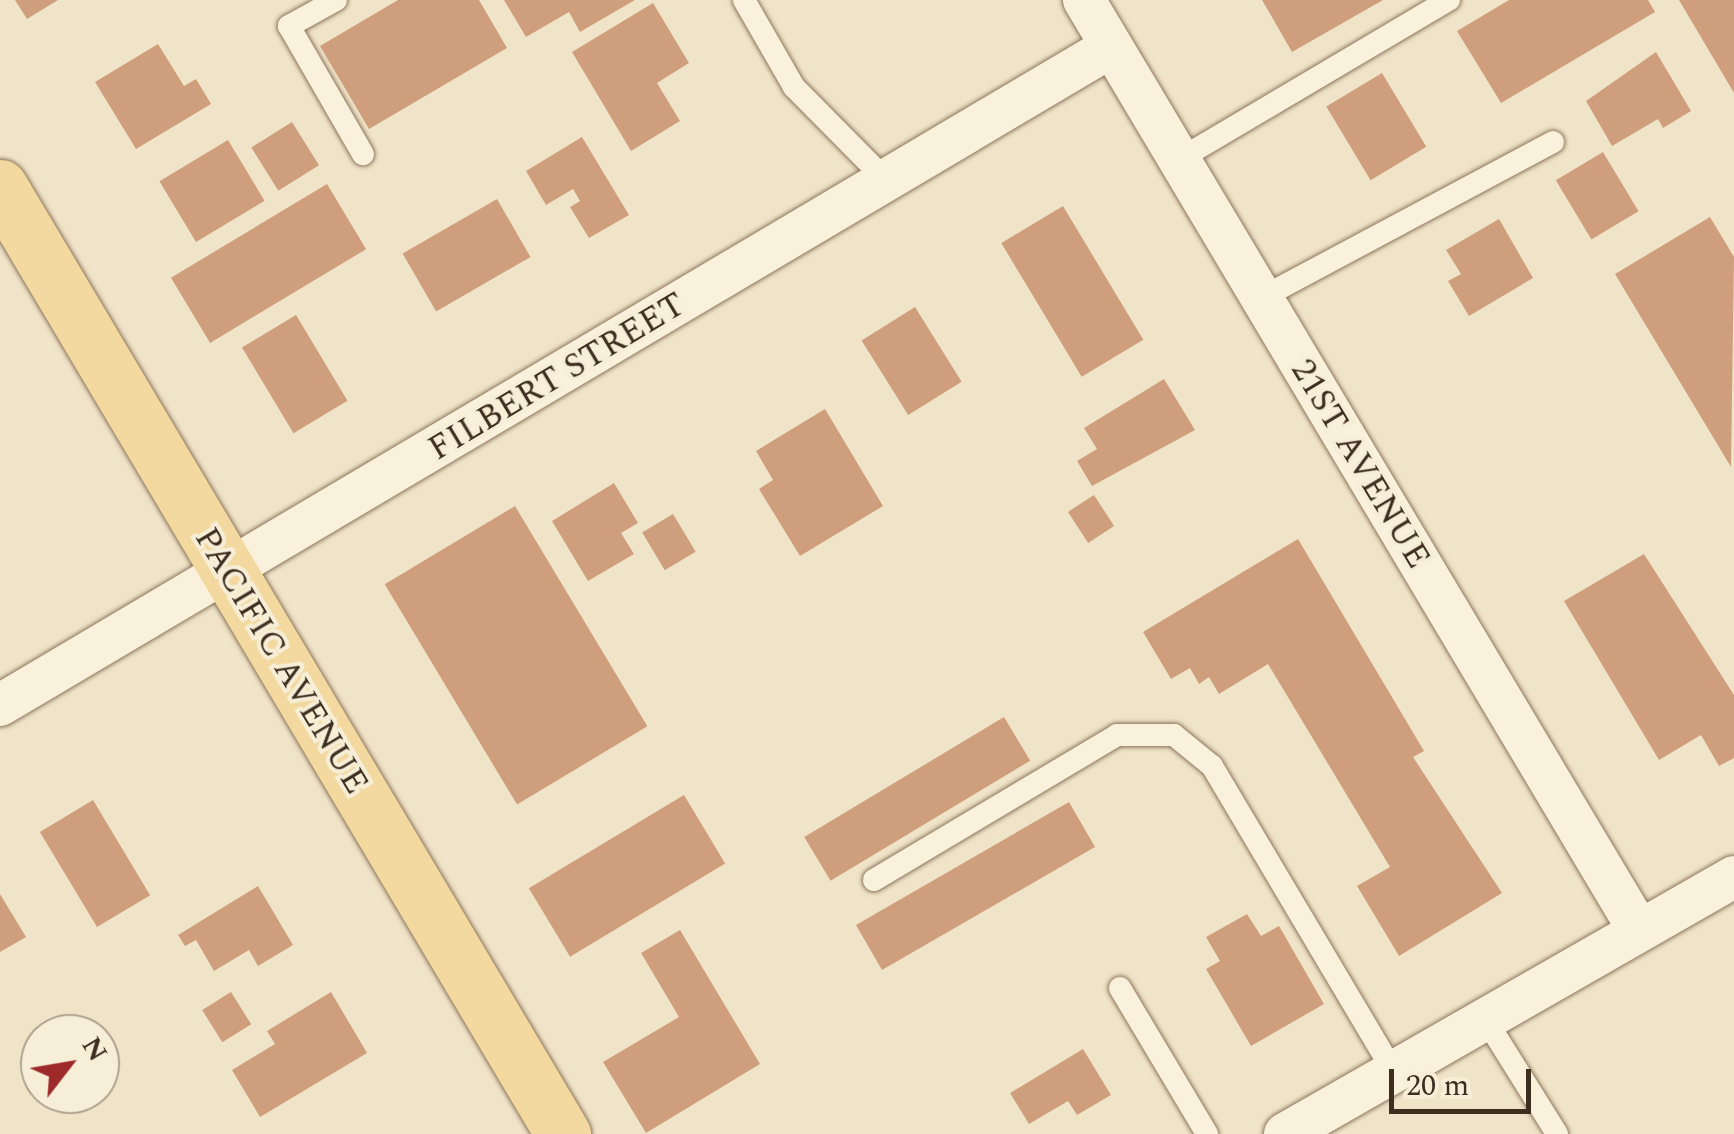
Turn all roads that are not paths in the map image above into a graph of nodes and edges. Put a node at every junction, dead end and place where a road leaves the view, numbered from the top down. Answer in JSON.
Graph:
{"nodes":[{"id":1,"x":336,"y":0,"type":"edge"},
{"id":2,"x":744,"y":0,"type":"edge"},
{"id":3,"x":1084,"y":0,"type":"edge"},
{"id":4,"x":1449,"y":0,"type":"edge"},
{"id":5,"x":1112,"y":46,"type":"junction"},
{"id":6,"x":1553,"y":142,"type":"dead end"},
{"id":7,"x":363,"y":154,"type":"dead end"},
{"id":8,"x":1178,"y":160,"type":"junction"},
{"id":9,"x":886,"y":180,"type":"junction"},
{"id":10,"x":0,"y":187,"type":"edge"},
{"id":11,"x":1262,"y":298,"type":"junction"},
{"id":12,"x":228,"y":572,"type":"junction"},
{"id":13,"x":0,"y":705,"type":"edge"},
{"id":14,"x":1734,"y":876,"type":"edge"},
{"id":15,"x":874,"y":880,"type":"dead end"},
{"id":16,"x":1637,"y":928,"type":"junction"},
{"id":17,"x":1120,"y":988,"type":"dead end"},
{"id":18,"x":1484,"y":1017,"type":"junction"},
{"id":19,"x":1393,"y":1071,"type":"junction"},
{"id":20,"x":563,"y":1134,"type":"edge"},
{"id":21,"x":1207,"y":1134,"type":"edge"},
{"id":22,"x":1285,"y":1134,"type":"edge"},
{"id":23,"x":1557,"y":1134,"type":"edge"}],
"edges":[{"from":1,"to":7,"type":"lane"},
{"from":2,"to":9,"type":"lane"},
{"from":3,"to":5,"type":"street","name":"21ST AVENUE"},
{"from":4,"to":8,"type":"lane"},
{"from":5,"to":8,"type":"street","name":"21ST AVENUE"},
{"from":5,"to":9,"type":"street","name":"FILBERT STREET"},
{"from":6,"to":11,"type":"lane"},
{"from":8,"to":11,"type":"street","name":"21ST AVENUE"},
{"from":9,"to":12,"type":"street","name":"FILBERT STREET"},
{"from":10,"to":12,"type":"main road","name":"PACIFIC AVENUE"},
{"from":11,"to":16,"type":"street","name":"21ST AVENUE"},
{"from":12,"to":13,"type":"street","name":"FILBERT STREET"},
{"from":12,"to":20,"type":"main road","name":"PACIFIC AVENUE"},
{"from":14,"to":16,"type":"street"},
{"from":15,"to":19,"type":"lane"},
{"from":16,"to":18,"type":"street"},
{"from":17,"to":21,"type":"lane"},
{"from":18,"to":19,"type":"street"},
{"from":18,"to":23,"type":"lane"},
{"from":19,"to":22,"type":"street"}]}
